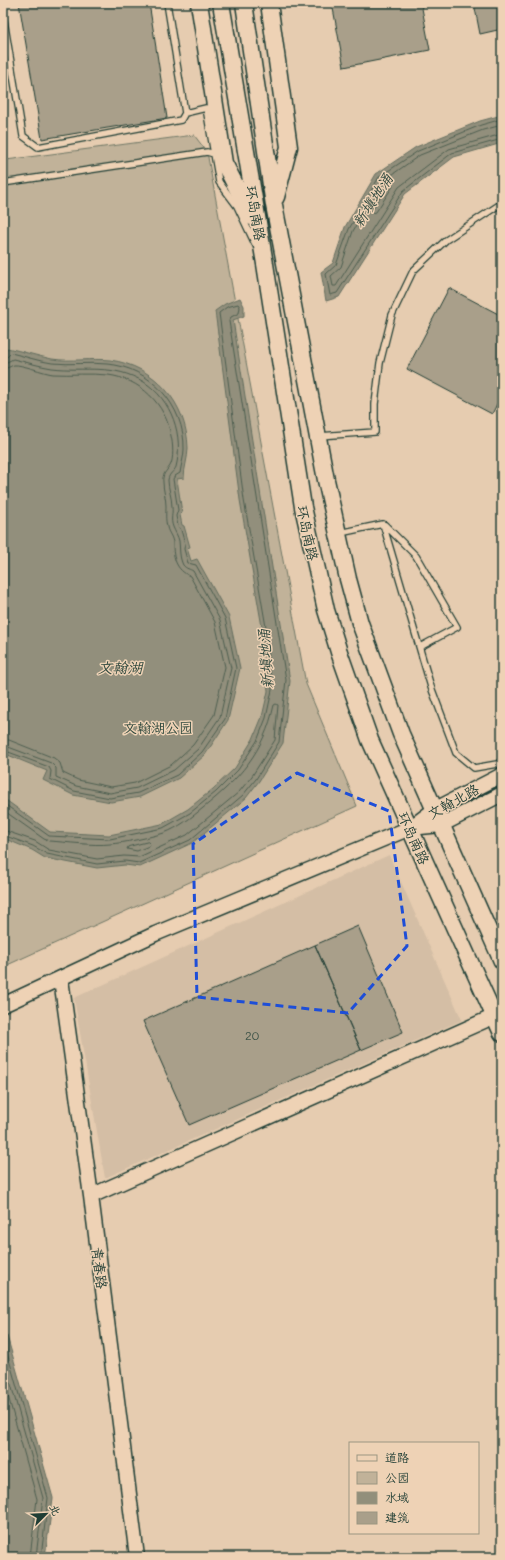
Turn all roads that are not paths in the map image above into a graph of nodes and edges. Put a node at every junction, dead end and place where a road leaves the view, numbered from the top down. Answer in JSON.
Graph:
{"nodes":[{"id":1,"x":167,"y":3,"type":"edge"},
{"id":2,"x":200,"y":3,"type":"edge"},
{"id":3,"x":221,"y":3,"type":"edge"},
{"id":4,"x":244,"y":3,"type":"edge"},
{"id":5,"x":269,"y":3,"type":"edge"},
{"id":6,"x":3,"y":14,"type":"edge"},
{"id":7,"x":186,"y":113,"type":"junction"},
{"id":8,"x":214,"y":154,"type":"junction"},
{"id":9,"x":3,"y":183,"type":"edge"},
{"id":10,"x":502,"y":203,"type":"edge"},
{"id":11,"x":274,"y":205,"type":"junction"},
{"id":12,"x":259,"y":230,"type":"junction"},
{"id":13,"x":265,"y":264,"type":"junction"},
{"id":14,"x":318,"y":436,"type":"junction"},
{"id":15,"x":383,"y":524,"type":"junction"},
{"id":16,"x":337,"y":534,"type":"junction"},
{"id":17,"x":420,"y":647,"type":"junction"},
{"id":18,"x":502,"y":761,"type":"edge"},
{"id":19,"x":502,"y":775,"type":"edge"},
{"id":20,"x":502,"y":794,"type":"edge"},
{"id":21,"x":434,"y":810,"type":"junction"},
{"id":22,"x":441,"y":825,"type":"junction"},
{"id":23,"x":410,"y":828,"type":"junction"},
{"id":24,"x":502,"y":961,"type":"edge"},
{"id":25,"x":61,"y":978,"type":"junction"},
{"id":26,"x":3,"y":1006,"type":"edge"},
{"id":27,"x":495,"y":1016,"type":"junction"},
{"id":28,"x":502,"y":1033,"type":"edge"},
{"id":29,"x":90,"y":1196,"type":"junction"},
{"id":30,"x":138,"y":1557,"type":"edge"}],
"edges":[{"from":1,"to":7,"type":"lane"},
{"from":2,"to":12,"type":"main road"},
{"from":3,"to":12,"type":"main road","name":"环岛南路"},
{"from":4,"to":11,"type":"main road","name":"环岛南路"},
{"from":5,"to":11,"type":"main road"},
{"from":6,"to":7,"type":"lane"},
{"from":7,"to":8,"type":"lane"},
{"from":8,"to":9,"type":"lane"},
{"from":8,"to":13,"type":"lane"},
{"from":10,"to":14,"type":"lane"},
{"from":11,"to":14,"type":"main road","name":"环岛南路"},
{"from":12,"to":13,"type":"main road","name":"环岛南路"},
{"from":13,"to":23,"type":"main road","name":"环岛南路"},
{"from":14,"to":16,"type":"main road","name":"环岛南路"},
{"from":15,"to":16,"type":"lane"},
{"from":15,"to":17,"type":"lane"},
{"from":15,"to":17,"type":"lane"},
{"from":16,"to":21,"type":"main road","name":"环岛南路"},
{"from":17,"to":18,"type":"lane"},
{"from":19,"to":21,"type":"street","name":"文翰北路"},
{"from":20,"to":22,"type":"street","name":"文翰北路"},
{"from":21,"to":22,"type":"main road","name":"环岛南路"},
{"from":21,"to":23,"type":"street","name":"文翰北路"},
{"from":22,"to":23,"type":"street","name":"文翰北路"},
{"from":22,"to":24,"type":"main road","name":"环岛南路"},
{"from":23,"to":25,"type":"street"},
{"from":23,"to":27,"type":"main road","name":"环岛南路"},
{"from":25,"to":26,"type":"street"},
{"from":25,"to":29,"type":"street","name":"青春路"},
{"from":27,"to":28,"type":"main road","name":"环岛南路"},
{"from":27,"to":29,"type":"street"},
{"from":29,"to":30,"type":"street","name":"青春路"}]}
